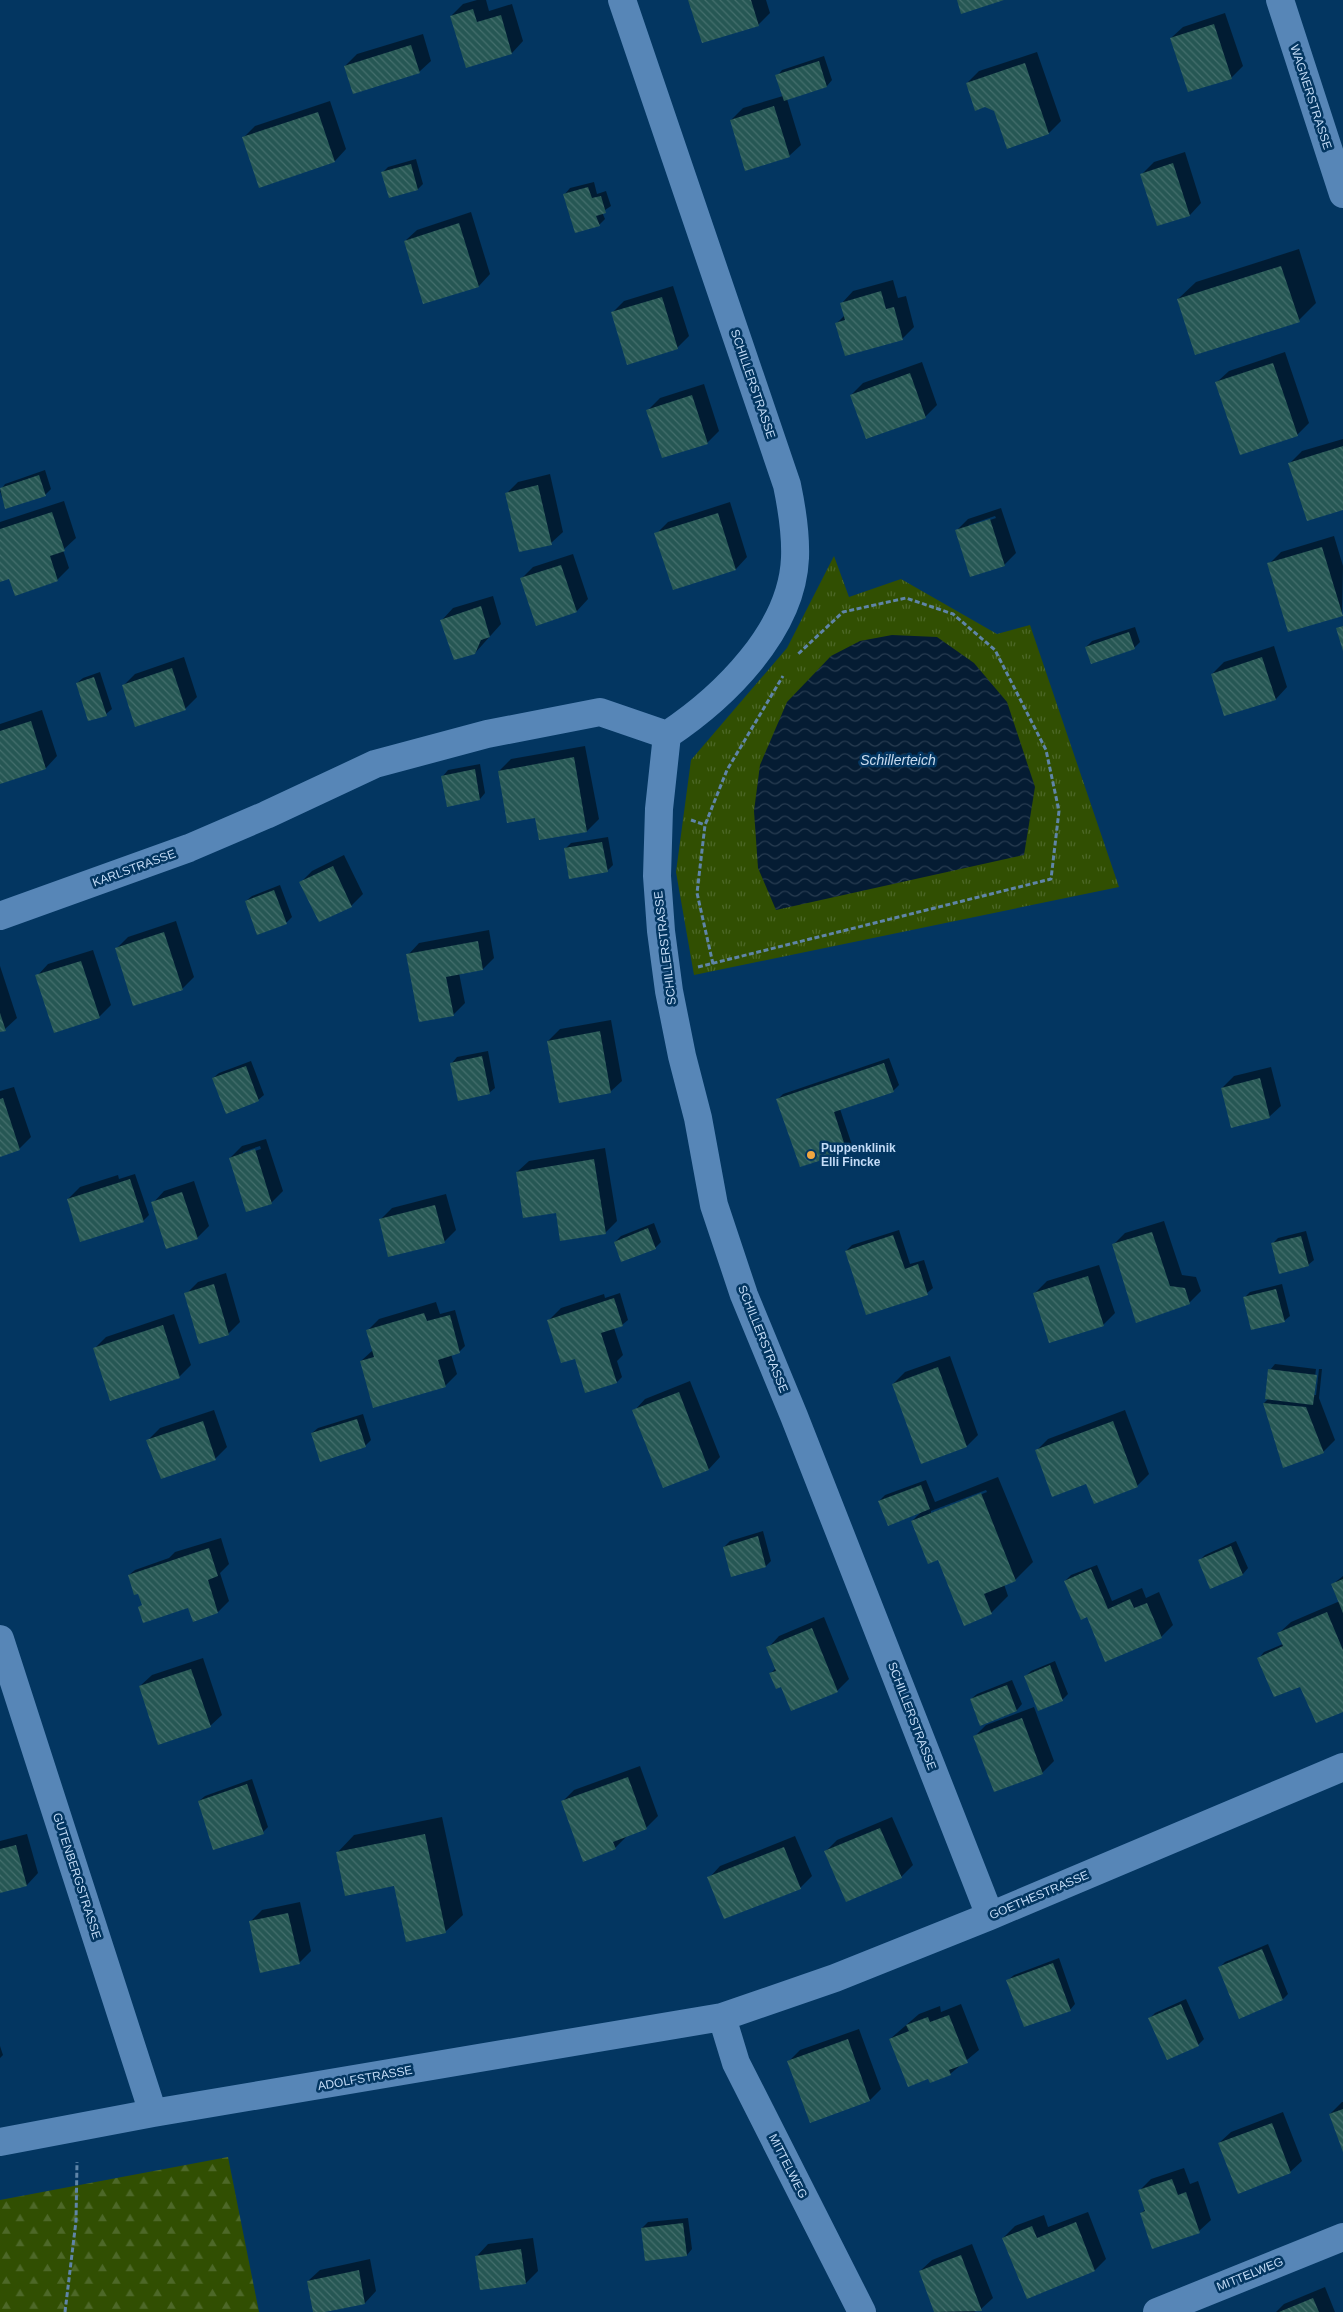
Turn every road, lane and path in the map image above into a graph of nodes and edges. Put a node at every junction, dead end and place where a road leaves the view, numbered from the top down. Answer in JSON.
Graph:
{"nodes":[{"id":1,"x":622,"y":0,"type":"edge"},
{"id":2,"x":1280,"y":0,"type":"edge"},
{"id":3,"x":1343,"y":194,"type":"edge"},
{"id":4,"x":793,"y":659,"type":"dead end"},
{"id":5,"x":788,"y":667,"type":"dead end"},
{"id":6,"x":667,"y":735,"type":"junction"},
{"id":7,"x":0,"y":916,"type":"edge"},
{"id":8,"x":0,"y":1639,"type":"edge"},
{"id":9,"x":1343,"y":1767,"type":"edge"},
{"id":10,"x":990,"y":1916,"type":"junction"},
{"id":11,"x":726,"y":2016,"type":"junction"},
{"id":12,"x":153,"y":2113,"type":"junction"},
{"id":13,"x":77,"y":2128,"type":"junction"},
{"id":14,"x":0,"y":2142,"type":"edge"},
{"id":15,"x":1343,"y":2237,"type":"edge"},
{"id":16,"x":65,"y":2312,"type":"edge"},
{"id":17,"x":862,"y":2312,"type":"edge"},
{"id":18,"x":1157,"y":2312,"type":"edge"}],
"edges":[{"from":1,"to":6,"type":"street","name":"SCHILLERSTRASSE"},
{"from":2,"to":3,"type":"street","name":"WAGNERSTRASSE"},
{"from":4,"to":5,"type":"path"},
{"from":6,"to":7,"type":"street","name":"KARLSTRASSE"},
{"from":6,"to":10,"type":"street","name":"SCHILLERSTRASSE"},
{"from":8,"to":12,"type":"street","name":"GUTENBERGSTRASSE"},
{"from":9,"to":10,"type":"street","name":"GOETHESTRASSE"},
{"from":10,"to":11,"type":"street","name":"GOETHESTRASSE"},
{"from":11,"to":12,"type":"street","name":"ADOLFSTRASSE"},
{"from":11,"to":17,"type":"street","name":"MITTELWEG"},
{"from":12,"to":13,"type":"street","name":"ADOLFSTRASSE"},
{"from":13,"to":14,"type":"street","name":"ADOLFSTRASSE"},
{"from":13,"to":16,"type":"path"},
{"from":15,"to":18,"type":"street","name":"MITTELWEG"}]}
